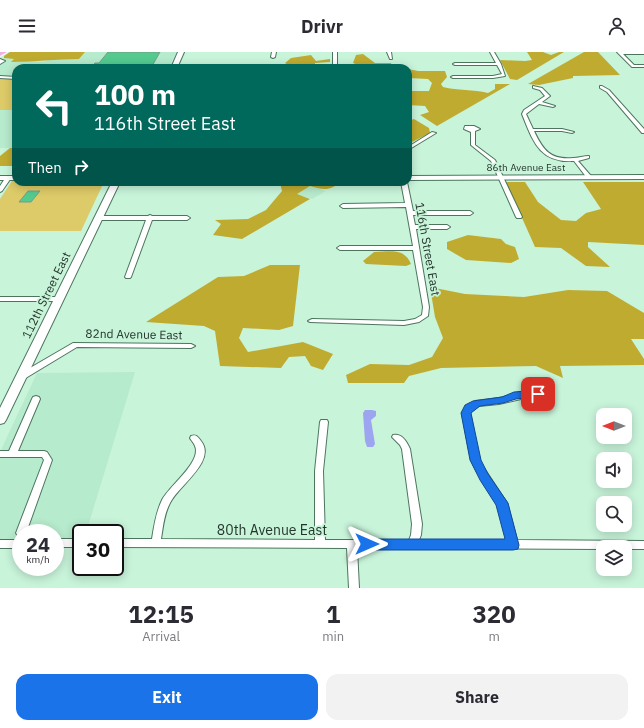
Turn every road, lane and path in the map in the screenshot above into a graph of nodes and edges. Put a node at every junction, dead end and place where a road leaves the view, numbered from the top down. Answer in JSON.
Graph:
{"nodes":[{"id":1,"x":4,"y":52,"type":"edge"},
{"id":2,"x":181,"y":52,"type":"edge"},
{"id":3,"x":274,"y":52,"type":"edge"},
{"id":4,"x":335,"y":52,"type":"edge"},
{"id":5,"x":389,"y":52,"type":"edge"},
{"id":6,"x":492,"y":52,"type":"edge"},
{"id":7,"x":619,"y":53,"type":"edge"},
{"id":8,"x":0,"y":54,"type":"edge"},
{"id":9,"x":644,"y":54,"type":"edge"},
{"id":10,"x":273,"y":57,"type":"dead end"},
{"id":11,"x":391,"y":58,"type":"dead end"},
{"id":12,"x":176,"y":64,"type":"edge"},
{"id":13,"x":335,"y":64,"type":"edge"},
{"id":14,"x":455,"y":64,"type":"dead end"},
{"id":15,"x":499,"y":64,"type":"junction"},
{"id":16,"x":644,"y":66,"type":"edge"},
{"id":17,"x":0,"y":77,"type":"edge"},
{"id":18,"x":453,"y":77,"type":"dead end"},
{"id":19,"x":12,"y":78,"type":"edge"},
{"id":20,"x":534,"y":87,"type":"dead end"},
{"id":21,"x":601,"y":87,"type":"dead end"},
{"id":22,"x":539,"y":103,"type":"junction"},
{"id":23,"x":552,"y":106,"type":"dead end"},
{"id":24,"x":532,"y":130,"type":"junction"},
{"id":25,"x":473,"y":131,"type":"dead end"},
{"id":26,"x":572,"y":132,"type":"dead end"},
{"id":27,"x":644,"y":132,"type":"edge"},
{"id":28,"x":434,"y":134,"type":"dead end"},
{"id":29,"x":412,"y":147,"type":"edge"},
{"id":30,"x":587,"y":157,"type":"dead end"},
{"id":31,"x":576,"y":161,"type":"junction"},
{"id":32,"x":589,"y":177,"type":"junction"},
{"id":33,"x":644,"y":177,"type":"edge"},
{"id":34,"x":0,"y":178,"type":"edge"},
{"id":35,"x":8,"y":178,"type":"junction"},
{"id":36,"x":12,"y":178,"type":"edge"},
{"id":37,"x":412,"y":178,"type":"edge"},
{"id":38,"x":501,"y":178,"type":"junction"},
{"id":39,"x":114,"y":186,"type":"edge"},
{"id":40,"x":405,"y":186,"type":"edge"},
{"id":41,"x":0,"y":190,"type":"edge"},
{"id":42,"x":409,"y":205,"type":"junction"},
{"id":43,"x":343,"y":206,"type":"dead end"},
{"id":44,"x":470,"y":213,"type":"dead end"},
{"id":45,"x":411,"y":214,"type":"junction"},
{"id":46,"x":150,"y":217,"type":"junction"},
{"id":47,"x":519,"y":217,"type":"dead end"},
{"id":48,"x":98,"y":218,"type":"junction"},
{"id":49,"x":187,"y":218,"type":"dead end"},
{"id":50,"x":414,"y":227,"type":"junction"},
{"id":51,"x":447,"y":228,"type":"dead end"},
{"id":52,"x":340,"y":248,"type":"dead end"},
{"id":53,"x":415,"y":248,"type":"junction"},
{"id":54,"x":128,"y":277,"type":"dead end"},
{"id":55,"x":0,"y":299,"type":"edge"},
{"id":56,"x":59,"y":299,"type":"junction"},
{"id":57,"x":312,"y":321,"type":"dead end"},
{"id":58,"x":191,"y":346,"type":"dead end"},
{"id":59,"x":21,"y":377,"type":"junction"},
{"id":60,"x":538,"y":394,"type":"dead end"},
{"id":61,"x":36,"y":400,"type":"dead end"},
{"id":62,"x":0,"y":420,"type":"edge"},
{"id":63,"x":324,"y":422,"type":"dead end"},
{"id":64,"x":396,"y":437,"type":"dead end"},
{"id":65,"x":194,"y":438,"type":"dead end"},
{"id":66,"x":0,"y":454,"type":"edge"},
{"id":67,"x":12,"y":454,"type":"junction"},
{"id":68,"x":24,"y":524,"type":"edge"},
{"id":69,"x":124,"y":543,"type":"edge"},
{"id":70,"x":156,"y":543,"type":"junction"},
{"id":71,"x":0,"y":544,"type":"edge"},
{"id":72,"x":12,"y":544,"type":"edge"},
{"id":73,"x":320,"y":544,"type":"junction"},
{"id":74,"x":352,"y":544,"type":"junction"},
{"id":75,"x":412,"y":544,"type":"junction"},
{"id":76,"x":513,"y":545,"type":"junction"},
{"id":77,"x":644,"y":545,"type":"edge"},
{"id":78,"x":354,"y":588,"type":"edge"}],
"edges":[{"from":1,"to":8,"type":"highway"},
{"from":2,"to":12,"type":"main road"},
{"from":3,"to":10,"type":"street"},
{"from":4,"to":13,"type":"street"},
{"from":5,"to":11,"type":"street"},
{"from":6,"to":15,"type":"street"},
{"from":7,"to":9,"type":"street"},
{"from":7,"to":16,"type":"street"},
{"from":14,"to":15,"type":"street"},
{"from":15,"to":18,"type":"street"},
{"from":17,"to":19,"type":"street"},
{"from":20,"to":22,"type":"street"},
{"from":21,"to":27,"type":"street"},
{"from":22,"to":23,"type":"street"},
{"from":22,"to":24,"type":"street"},
{"from":24,"to":26,"type":"street"},
{"from":24,"to":31,"type":"street"},
{"from":25,"to":38,"type":"street"},
{"from":28,"to":29,"type":"street"},
{"from":30,"to":31,"type":"street"},
{"from":31,"to":32,"type":"street"},
{"from":32,"to":33,"type":"street","name":"86th Avenue East"},
{"from":32,"to":38,"type":"street","name":"86th Avenue East"},
{"from":34,"to":35,"type":"street"},
{"from":35,"to":36,"type":"street"},
{"from":35,"to":41,"type":"street"},
{"from":37,"to":38,"type":"street","name":"86th Avenue East"},
{"from":38,"to":47,"type":"street"},
{"from":39,"to":48,"type":"main road","name":"112th Street East"},
{"from":40,"to":42,"type":"street","name":"116th Street East"},
{"from":42,"to":43,"type":"street"},
{"from":42,"to":45,"type":"street","name":"116th Street East"},
{"from":44,"to":45,"type":"street"},
{"from":45,"to":50,"type":"street","name":"116th Street East"},
{"from":46,"to":48,"type":"street"},
{"from":46,"to":49,"type":"street"},
{"from":46,"to":54,"type":"street"},
{"from":48,"to":56,"type":"main road","name":"112th Street East"},
{"from":50,"to":51,"type":"street"},
{"from":50,"to":53,"type":"street","name":"116th Street East"},
{"from":52,"to":53,"type":"street"},
{"from":53,"to":57,"type":"street","name":"116th Street East"},
{"from":55,"to":56,"type":"street"},
{"from":56,"to":59,"type":"main road","name":"112th Street East"},
{"from":58,"to":59,"type":"street","name":"82nd Avenue East"},
{"from":59,"to":62,"type":"main road","name":"112th Street East"},
{"from":60,"to":76,"type":"street"},
{"from":61,"to":67,"type":"street"},
{"from":63,"to":73,"type":"street"},
{"from":64,"to":75,"type":"street"},
{"from":65,"to":70,"type":"street"},
{"from":66,"to":67,"type":"street"},
{"from":67,"to":68,"type":"street"},
{"from":69,"to":70,"type":"street","name":"80th Avenue East"},
{"from":70,"to":73,"type":"street","name":"80th Avenue East"},
{"from":71,"to":72,"type":"street"},
{"from":73,"to":74,"type":"street","name":"80th Avenue East"},
{"from":74,"to":75,"type":"street","name":"80th Avenue East"},
{"from":74,"to":78,"type":"street"},
{"from":75,"to":76,"type":"street","name":"80th Avenue East"},
{"from":76,"to":77,"type":"street","name":"80th Avenue East"}]}
